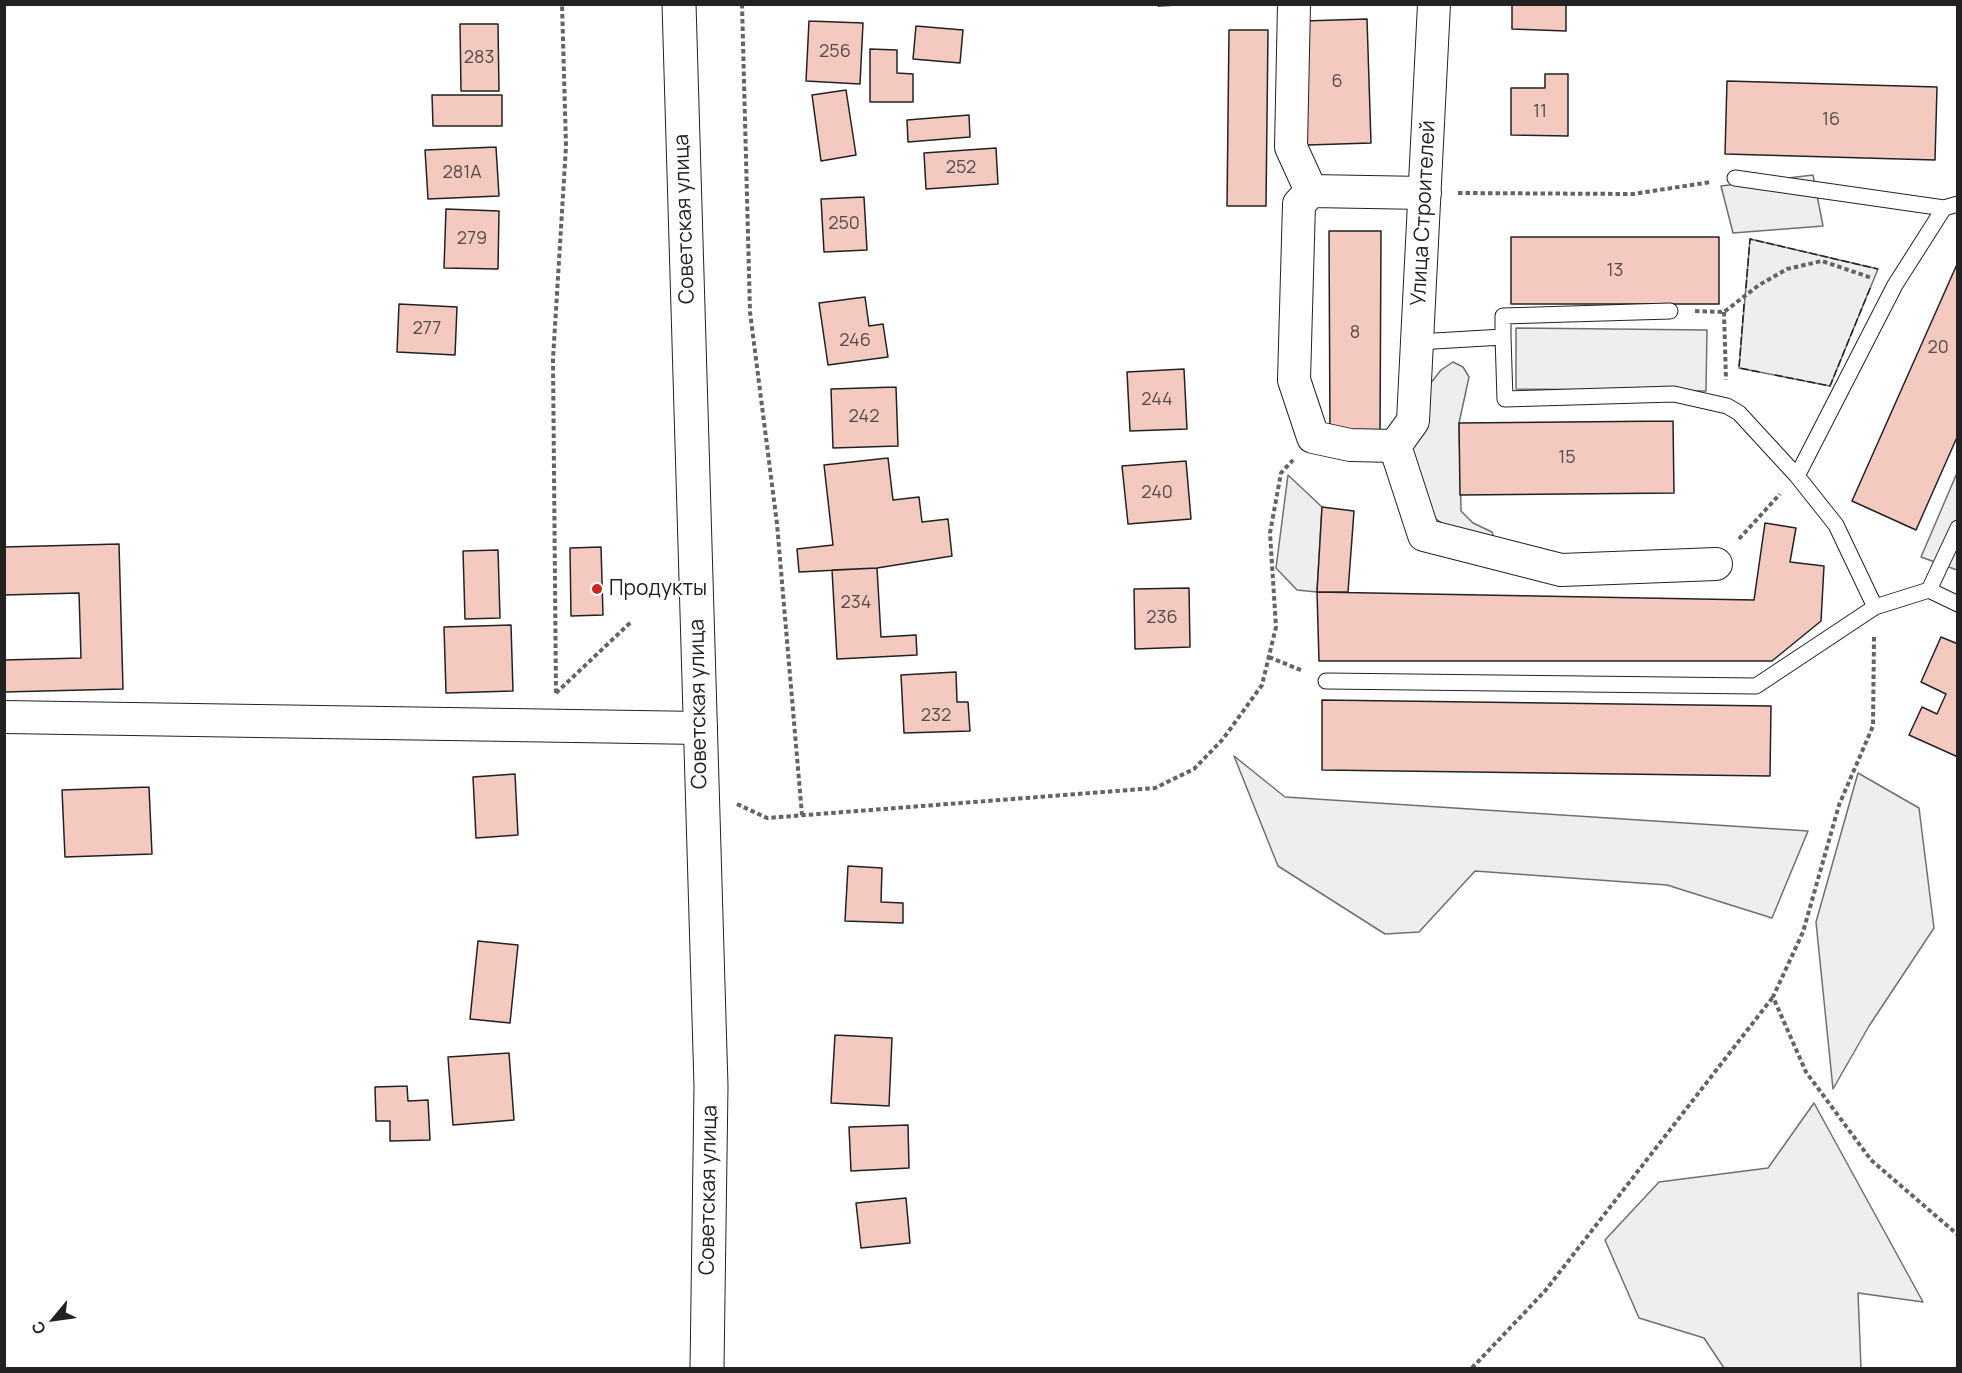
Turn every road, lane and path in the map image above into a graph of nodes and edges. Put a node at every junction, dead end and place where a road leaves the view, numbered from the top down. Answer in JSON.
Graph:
{"nodes":[{"id":1,"x":562,"y":4,"type":"edge"},
{"id":2,"x":679,"y":4,"type":"edge"},
{"id":3,"x":742,"y":4,"type":"edge"},
{"id":4,"x":1294,"y":4,"type":"edge"},
{"id":5,"x":1434,"y":4,"type":"edge"},
{"id":6,"x":1735,"y":178,"type":"joint"},
{"id":7,"x":1311,"y":191,"type":"junction"},
{"id":8,"x":1425,"y":193,"type":"junction"},
{"id":9,"x":1951,"y":206,"type":"edge"},
{"id":10,"x":1895,"y":285,"type":"junction"},
{"id":11,"x":1670,"y":311,"type":"joint"},
{"id":12,"x":1724,"y":312,"type":"junction"},
{"id":13,"x":1503,"y":337,"type":"junction"},
{"id":14,"x":1417,"y":342,"type":"junction"},
{"id":15,"x":1727,"y":406,"type":"junction"},
{"id":16,"x":1313,"y":437,"type":"junction"},
{"id":17,"x":1395,"y":446,"type":"junction"},
{"id":18,"x":1797,"y":476,"type":"junction"},
{"id":19,"x":1958,"y":528,"type":"edge"},
{"id":20,"x":1716,"y":564,"type":"joint"},
{"id":21,"x":1929,"y":590,"type":"junction"},
{"id":22,"x":1958,"y":604,"type":"edge"},
{"id":23,"x":1875,"y":607,"type":"junction"},
{"id":24,"x":633,"y":621,"type":"dead end"},
{"id":25,"x":1269,"y":657,"type":"junction"},
{"id":26,"x":1326,"y":681,"type":"joint"},
{"id":27,"x":556,"y":693,"type":"junction"},
{"id":28,"x":4,"y":717,"type":"edge"},
{"id":29,"x":522,"y":725,"type":"junction"},
{"id":30,"x":700,"y":728,"type":"junction"},
{"id":31,"x":700,"y":788,"type":"junction"},
{"id":32,"x":802,"y":815,"type":"junction"},
{"id":33,"x":1773,"y":997,"type":"junction"},
{"id":34,"x":1958,"y":1235,"type":"edge"},
{"id":35,"x":707,"y":1368,"type":"edge"},
{"id":36,"x":1472,"y":1368,"type":"edge"}],
"edges":[{"from":1,"to":27,"type":"path"},
{"from":2,"to":30,"type":"street","name":"Советская улица"},
{"from":3,"to":32,"type":"path"},
{"from":4,"to":7,"type":"street"},
{"from":5,"to":8,"type":"street","name":"Улица Строителей"},
{"from":6,"to":8,"type":"path"},
{"from":6,"to":9,"type":"lane"},
{"from":7,"to":8,"type":"street"},
{"from":7,"to":16,"type":"street"},
{"from":8,"to":14,"type":"street","name":"Улица Строителей"},
{"from":9,"to":10,"type":"lane"},
{"from":10,"to":12,"type":"path"},
{"from":10,"to":18,"type":"lane"},
{"from":11,"to":12,"type":"path"},
{"from":11,"to":13,"type":"lane"},
{"from":12,"to":15,"type":"path"},
{"from":13,"to":14,"type":"lane"},
{"from":13,"to":15,"type":"lane"},
{"from":14,"to":17,"type":"street","name":"Улица Строителей"},
{"from":15,"to":18,"type":"lane"},
{"from":16,"to":17,"type":"street"},
{"from":16,"to":25,"type":"path"},
{"from":17,"to":20,"type":"street"},
{"from":18,"to":20,"type":"path"},
{"from":18,"to":23,"type":"lane"},
{"from":19,"to":21,"type":"lane"},
{"from":21,"to":22,"type":"lane"},
{"from":21,"to":23,"type":"lane"},
{"from":23,"to":26,"type":"lane"},
{"from":23,"to":33,"type":"path"},
{"from":24,"to":27,"type":"path"},
{"from":25,"to":26,"type":"path"},
{"from":25,"to":32,"type":"path"},
{"from":27,"to":29,"type":"path"},
{"from":28,"to":29,"type":"street"},
{"from":29,"to":30,"type":"street"},
{"from":30,"to":31,"type":"street","name":"Советская улица"},
{"from":31,"to":32,"type":"path"},
{"from":31,"to":35,"type":"street","name":"Советская улица"},
{"from":33,"to":34,"type":"path"},
{"from":33,"to":36,"type":"path"}]}
